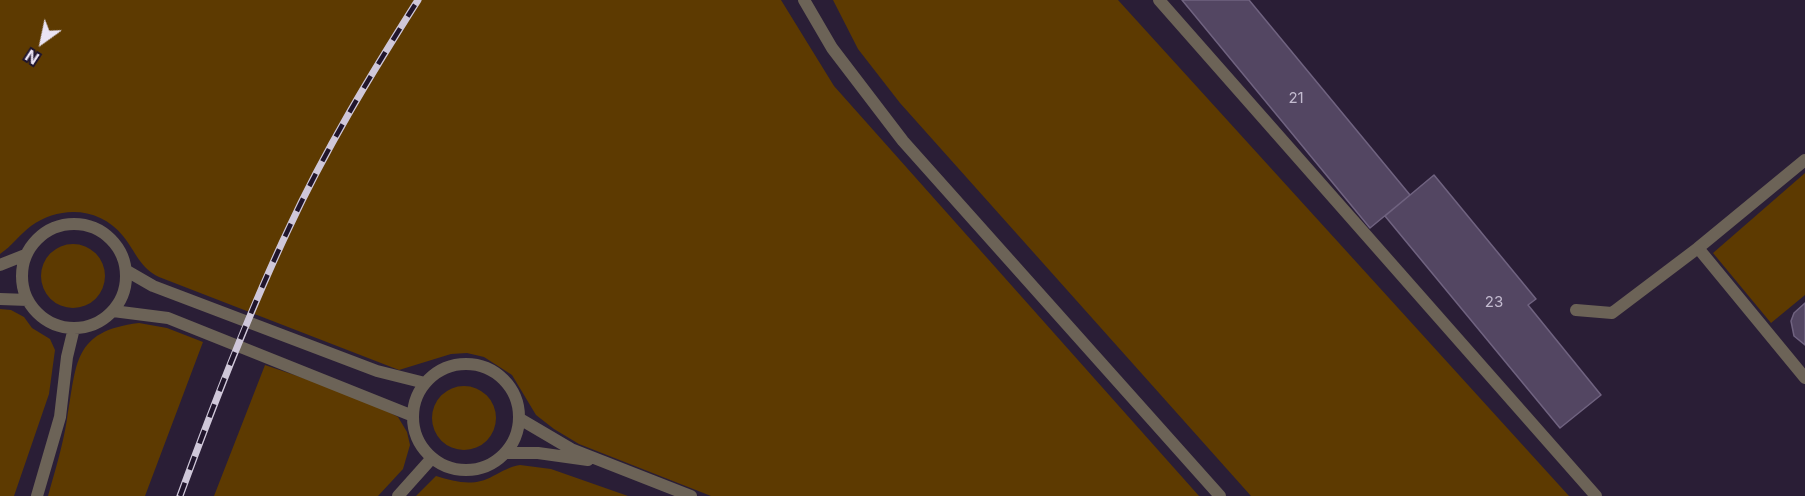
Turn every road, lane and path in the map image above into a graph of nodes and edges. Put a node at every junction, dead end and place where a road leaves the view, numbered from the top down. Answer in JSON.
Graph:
{"nodes":[{"id":1,"x":804,"y":0,"type":"edge"},
{"id":2,"x":1159,"y":0,"type":"edge"},
{"id":3,"x":1805,"y":160,"type":"edge"},
{"id":4,"x":1698,"y":248,"type":"junction"},
{"id":5,"x":25,"y":255,"type":"junction"},
{"id":6,"x":0,"y":265,"type":"edge"},
{"id":7,"x":127,"y":271,"type":"junction"},
{"id":8,"x":0,"y":299,"type":"edge"},
{"id":9,"x":28,"y":300,"type":"junction"},
{"id":10,"x":1576,"y":310,"type":"dead end"},
{"id":11,"x":113,"y":311,"type":"junction"},
{"id":12,"x":74,"y":328,"type":"junction"},
{"id":13,"x":1805,"y":378,"type":"edge"},
{"id":14,"x":425,"y":383,"type":"junction"},
{"id":15,"x":413,"y":416,"type":"junction"},
{"id":16,"x":520,"y":419,"type":"junction"},
{"id":17,"x":506,"y":453,"type":"junction"},
{"id":18,"x":432,"y":458,"type":"junction"},
{"id":19,"x":601,"y":462,"type":"junction"},
{"id":20,"x":37,"y":496,"type":"edge"},
{"id":21,"x":398,"y":496,"type":"edge"},
{"id":22,"x":692,"y":496,"type":"edge"},
{"id":23,"x":1220,"y":496,"type":"edge"},
{"id":24,"x":1596,"y":496,"type":"edge"}],
"edges":[{"from":1,"to":23,"type":"lane"},
{"from":2,"to":24,"type":"lane"},
{"from":3,"to":4,"type":"lane"},
{"from":4,"to":10,"type":"lane"},
{"from":4,"to":13,"type":"lane"},
{"from":5,"to":6,"type":"lane"},
{"from":5,"to":7,"type":"lane"},
{"from":5,"to":9,"type":"lane"},
{"from":7,"to":11,"type":"lane"},
{"from":7,"to":14,"type":"lane"},
{"from":8,"to":9,"type":"lane"},
{"from":9,"to":12,"type":"lane"},
{"from":11,"to":12,"type":"lane"},
{"from":11,"to":15,"type":"lane"},
{"from":12,"to":20,"type":"lane"},
{"from":14,"to":15,"type":"lane"},
{"from":14,"to":16,"type":"lane"},
{"from":15,"to":18,"type":"lane"},
{"from":16,"to":17,"type":"lane"},
{"from":16,"to":19,"type":"lane"},
{"from":17,"to":18,"type":"lane"},
{"from":17,"to":19,"type":"lane"},
{"from":18,"to":21,"type":"lane"},
{"from":19,"to":22,"type":"lane"}]}
